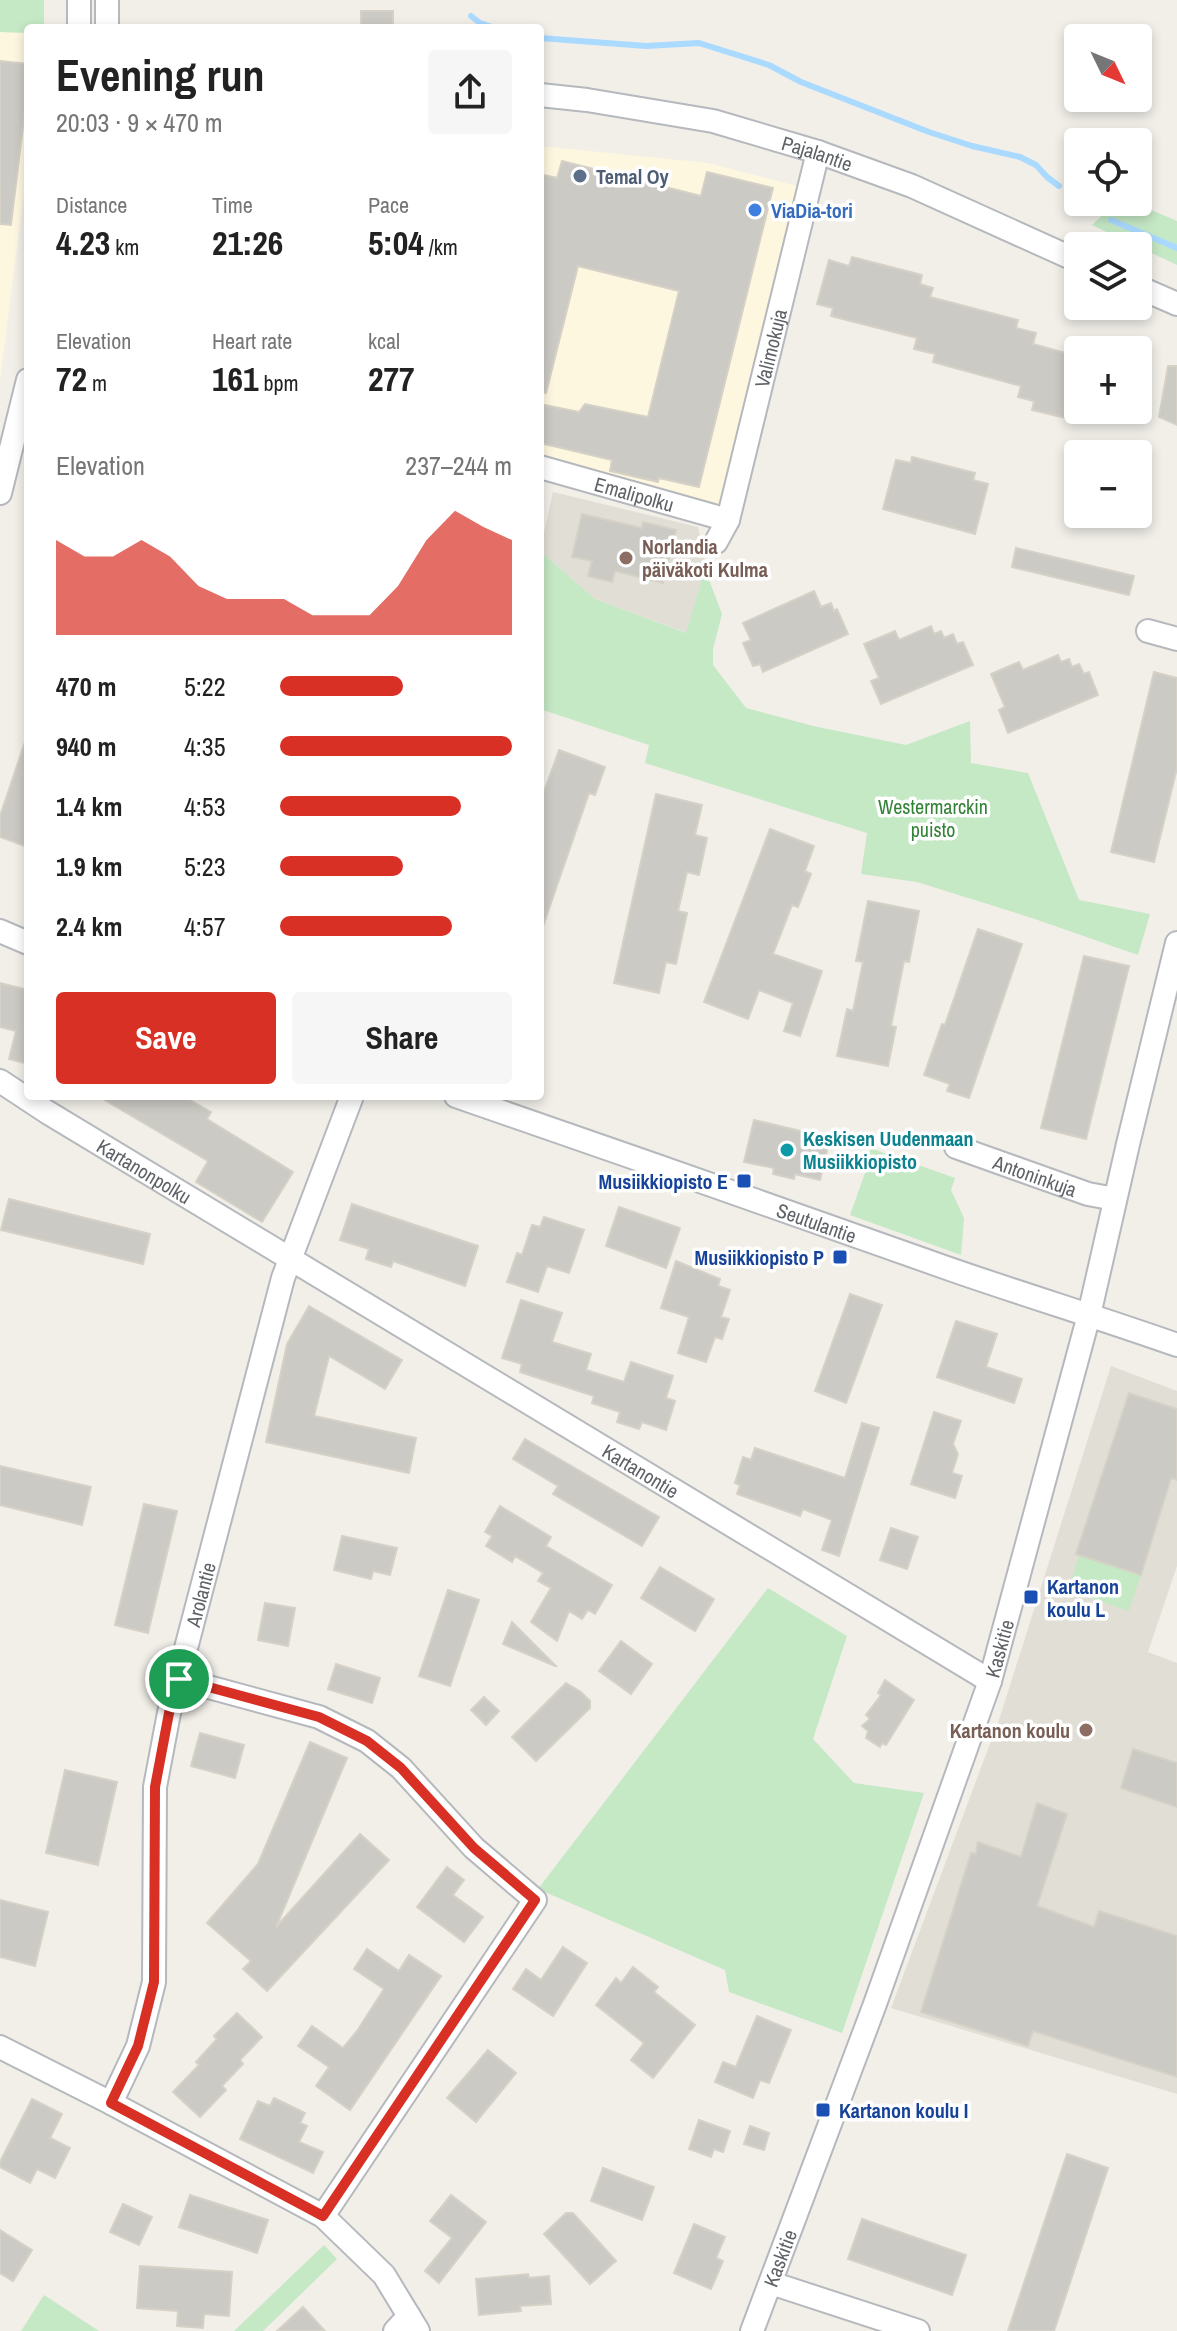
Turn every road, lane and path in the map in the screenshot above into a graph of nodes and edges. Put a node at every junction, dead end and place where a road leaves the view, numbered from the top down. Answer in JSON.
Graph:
{"nodes":[{"id":1,"x":79,"y":0,"type":"edge"},
{"id":2,"x":107,"y":0,"type":"edge"},
{"id":3,"x":79,"y":24,"type":"edge"},
{"id":4,"x":107,"y":24,"type":"edge"},
{"id":5,"x":544,"y":95,"type":"edge"},
{"id":6,"x":818,"y":152,"type":"junction"},
{"id":7,"x":1064,"y":255,"type":"edge"},
{"id":8,"x":1152,"y":293,"type":"edge"},
{"id":9,"x":1177,"y":304,"type":"edge"},
{"id":10,"x":24,"y":388,"type":"edge"},
{"id":11,"x":10,"y":414,"type":"edge"},
{"id":12,"x":544,"y":468,"type":"edge"},
{"id":13,"x":0,"y":493,"type":"edge"},
{"id":14,"x":728,"y":520,"type":"junction"},
{"id":15,"x":716,"y":542,"type":"dead end"},
{"id":16,"x":1148,"y":631,"type":"dead end"},
{"id":17,"x":1177,"y":639,"type":"edge"},
{"id":18,"x":0,"y":931,"type":"edge"},
{"id":19,"x":24,"y":941,"type":"edge"},
{"id":20,"x":1177,"y":943,"type":"edge"},
{"id":21,"x":0,"y":1081,"type":"edge"},
{"id":22,"x":24,"y":1097,"type":"edge"},
{"id":23,"x":29,"y":1100,"type":"edge"},
{"id":24,"x":351,"y":1100,"type":"edge"},
{"id":25,"x":467,"y":1100,"type":"edge"},
{"id":26,"x":956,"y":1147,"type":"dead end"},
{"id":27,"x":1115,"y":1199,"type":"junction"},
{"id":28,"x":291,"y":1260,"type":"junction"},
{"id":29,"x":1089,"y":1315,"type":"junction"},
{"id":30,"x":1177,"y":1345,"type":"edge"},
{"id":31,"x":179,"y":1679,"type":"junction"},
{"id":32,"x":990,"y":1681,"type":"junction"},
{"id":33,"x":0,"y":2047,"type":"edge"},
{"id":34,"x":111,"y":2103,"type":"junction"},
{"id":35,"x":323,"y":2216,"type":"junction"},
{"id":36,"x":771,"y":2283,"type":"junction"},
{"id":37,"x":407,"y":2326,"type":"edge"},
{"id":38,"x":752,"y":2331,"type":"edge"},
{"id":39,"x":918,"y":2331,"type":"edge"}],
"edges":[{"from":1,"to":3,"type":"street"},
{"from":2,"to":4,"type":"street"},
{"from":5,"to":6,"type":"street","name":"Pajalantie"},
{"from":6,"to":7,"type":"street","name":"Pajalantie"},
{"from":6,"to":14,"type":"street","name":"Valimokuja"},
{"from":8,"to":9,"type":"street"},
{"from":10,"to":11,"type":"street"},
{"from":11,"to":13,"type":"street"},
{"from":12,"to":14,"type":"street","name":"Emalipolku"},
{"from":14,"to":15,"type":"street","name":"Valimokuja"},
{"from":16,"to":17,"type":"street"},
{"from":18,"to":19,"type":"street"},
{"from":20,"to":27,"type":"street","name":"Kaskitie"},
{"from":21,"to":22,"type":"street","name":"Kartanonpolku"},
{"from":23,"to":28,"type":"street","name":"Kartanonpolku"},
{"from":24,"to":28,"type":"street","name":"Arolantie"},
{"from":25,"to":29,"type":"street","name":"Seutulantie"},
{"from":26,"to":27,"type":"street","name":"Antoninkuja"},
{"from":27,"to":29,"type":"street","name":"Kaskitie"},
{"from":28,"to":31,"type":"street","name":"Arolantie"},
{"from":28,"to":32,"type":"street","name":"Kartanontie"},
{"from":29,"to":30,"type":"street","name":"Seutulantie"},
{"from":29,"to":32,"type":"street","name":"Kaskitie"},
{"from":31,"to":34,"type":"street","name":"Arolantie"},
{"from":31,"to":35,"type":"street"},
{"from":32,"to":36,"type":"street","name":"Kaskitie"},
{"from":33,"to":34,"type":"street"},
{"from":34,"to":35,"type":"street"},
{"from":35,"to":37,"type":"street"},
{"from":36,"to":38,"type":"street","name":"Kaskitie"},
{"from":36,"to":39,"type":"street"}]}
